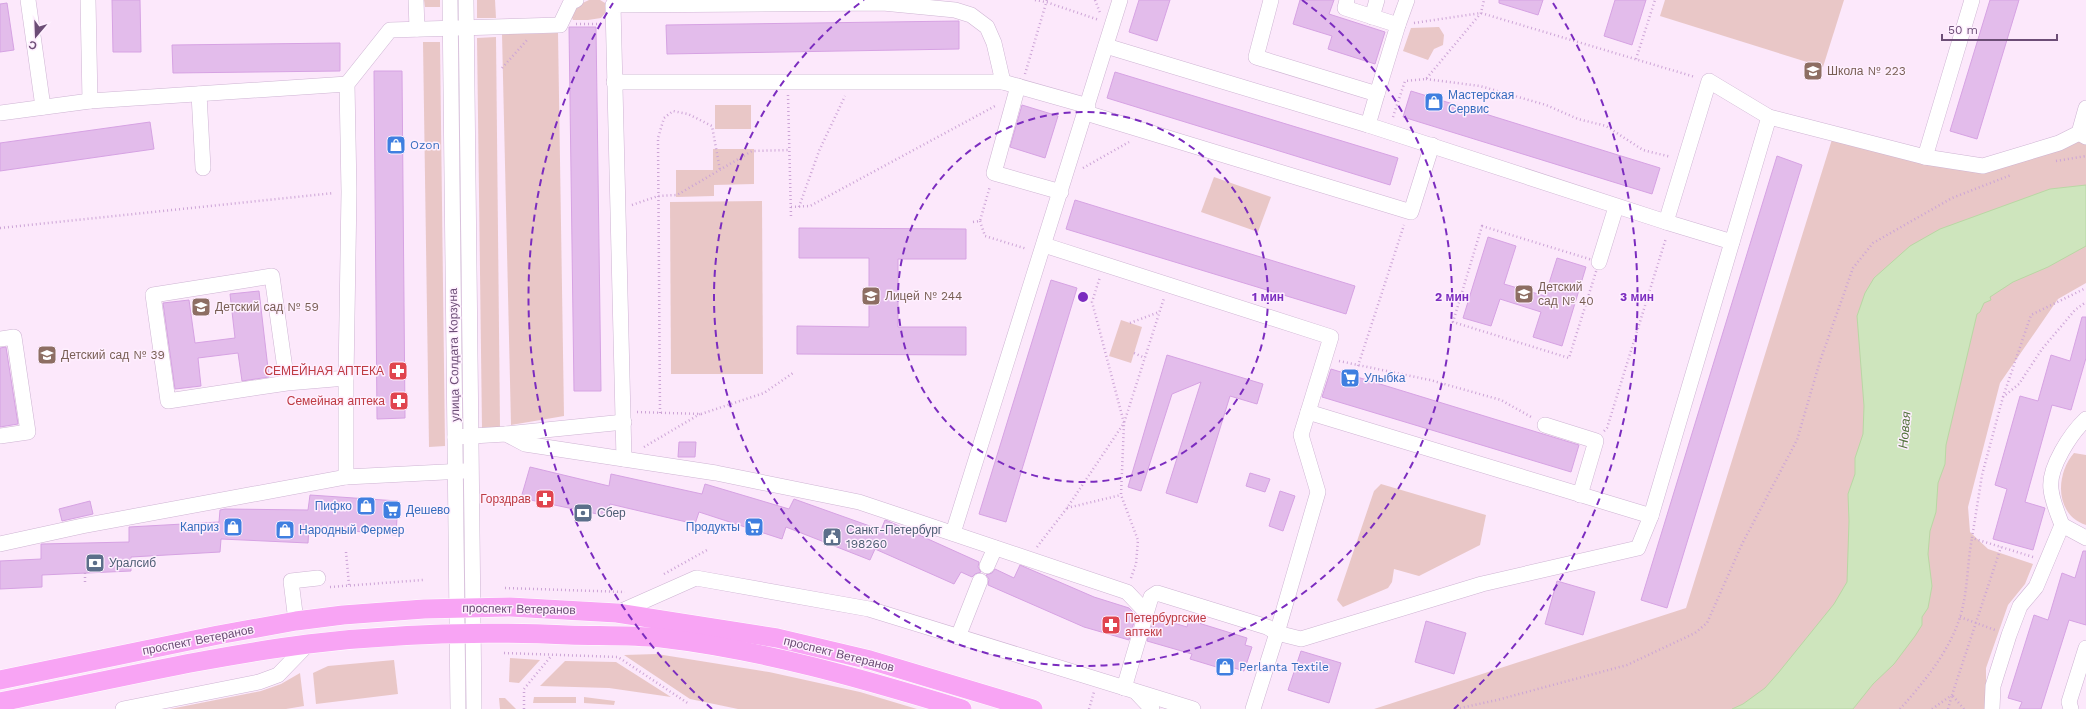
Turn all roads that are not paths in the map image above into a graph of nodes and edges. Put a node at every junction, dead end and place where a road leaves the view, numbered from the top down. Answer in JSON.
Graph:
{"nodes":[{"id":1,"x":28,"y":0,"type":"edge"},
{"id":2,"x":88,"y":0,"type":"edge"},
{"id":3,"x":416,"y":0,"type":"edge"},
{"id":4,"x":450,"y":0,"type":"edge"},
{"id":5,"x":466,"y":0,"type":"edge"},
{"id":6,"x":1120,"y":0,"type":"edge"},
{"id":7,"x":1272,"y":0,"type":"edge"},
{"id":8,"x":1348,"y":0,"type":"edge"},
{"id":9,"x":1377,"y":0,"type":"edge"},
{"id":10,"x":1407,"y":0,"type":"edge"},
{"id":11,"x":1972,"y":0,"type":"edge"},
{"id":12,"x":573,"y":1,"type":"edge"},
{"id":13,"x":882,"y":1,"type":"edge"},
{"id":14,"x":609,"y":3,"type":"edge"},
{"id":15,"x":1372,"y":17,"type":"junction"},
{"id":16,"x":1398,"y":26,"type":"junction"},
{"id":17,"x":450,"y":28,"type":"junction"},
{"id":18,"x":466,"y":28,"type":"junction"},
{"id":19,"x":417,"y":29,"type":"junction"},
{"id":20,"x":1106,"y":46,"type":"junction"},
{"id":21,"x":614,"y":82,"type":"junction"},
{"id":22,"x":1003,"y":82,"type":"junction"},
{"id":23,"x":347,"y":84,"type":"junction"},
{"id":24,"x":1018,"y":86,"type":"junction"},
{"id":25,"x":199,"y":94,"type":"junction"},
{"id":26,"x":1377,"y":94,"type":"junction"},
{"id":27,"x":90,"y":101,"type":"junction"},
{"id":28,"x":43,"y":107,"type":"junction"},
{"id":29,"x":2086,"y":108,"type":"edge"},
{"id":30,"x":1087,"y":109,"type":"junction"},
{"id":31,"x":0,"y":113,"type":"edge"},
{"id":32,"x":1769,"y":117,"type":"junction"},
{"id":33,"x":1368,"y":125,"type":"junction"},
{"id":34,"x":2083,"y":135,"type":"edge"},
{"id":35,"x":1432,"y":145,"type":"junction"},
{"id":36,"x":1925,"y":157,"type":"junction"},
{"id":37,"x":203,"y":168,"type":"dead end"},
{"id":38,"x":1063,"y":186,"type":"junction"},
{"id":39,"x":1616,"y":207,"type":"junction"},
{"id":40,"x":1666,"y":222,"type":"junction"},
{"id":41,"x":1732,"y":242,"type":"junction"},
{"id":42,"x":1042,"y":249,"type":"junction"},
{"id":43,"x":1599,"y":262,"type":"road end"},
{"id":44,"x":0,"y":339,"type":"edge"},
{"id":45,"x":346,"y":378,"type":"junction"},
{"id":46,"x":287,"y":383,"type":"junction"},
{"id":47,"x":1308,"y":412,"type":"junction"},
{"id":48,"x":623,"y":417,"type":"junction"},
{"id":49,"x":1546,"y":425,"type":"road end"},
{"id":50,"x":2083,"y":425,"type":"edge"},
{"id":51,"x":506,"y":434,"type":"junction"},
{"id":52,"x":0,"y":436,"type":"edge"},
{"id":53,"x":471,"y":436,"type":"junction"},
{"id":54,"x":455,"y":437,"type":"junction"},
{"id":55,"x":624,"y":459,"type":"junction"},
{"id":56,"x":455,"y":471,"type":"junction"},
{"id":57,"x":471,"y":471,"type":"junction"},
{"id":58,"x":346,"y":477,"type":"junction"},
{"id":59,"x":1580,"y":495,"type":"junction"},
{"id":60,"x":1651,"y":516,"type":"junction"},
{"id":61,"x":2062,"y":525,"type":"junction"},
{"id":62,"x":953,"y":533,"type":"junction"},
{"id":63,"x":2086,"y":538,"type":"edge"},
{"id":64,"x":0,"y":544,"type":"edge"},
{"id":65,"x":995,"y":548,"type":"junction"},
{"id":66,"x":987,"y":566,"type":"dead end"},
{"id":67,"x":980,"y":581,"type":"dead end"},
{"id":68,"x":322,"y":583,"type":"road end"},
{"id":69,"x":465,"y":608,"type":"junction"},
{"id":70,"x":618,"y":612,"type":"junction"},
{"id":71,"x":1146,"y":612,"type":"junction"},
{"id":72,"x":296,"y":621,"type":"junction"},
{"id":73,"x":1276,"y":632,"type":"junction"},
{"id":74,"x":465,"y":633,"type":"junction"},
{"id":75,"x":958,"y":637,"type":"junction"},
{"id":76,"x":308,"y":644,"type":"junction"},
{"id":77,"x":2086,"y":648,"type":"edge"},
{"id":78,"x":0,"y":680,"type":"edge"},
{"id":79,"x":1130,"y":689,"type":"junction"},
{"id":80,"x":0,"y":702,"type":"edge"},
{"id":81,"x":123,"y":709,"type":"edge"},
{"id":82,"x":458,"y":709,"type":"edge"},
{"id":83,"x":474,"y":709,"type":"edge"},
{"id":84,"x":962,"y":709,"type":"edge"},
{"id":85,"x":1033,"y":709,"type":"edge"},
{"id":86,"x":1152,"y":709,"type":"edge"},
{"id":87,"x":1193,"y":709,"type":"edge"},
{"id":88,"x":1253,"y":709,"type":"edge"},
{"id":89,"x":1992,"y":709,"type":"edge"},
{"id":90,"x":2071,"y":709,"type":"edge"}],
"edges":[{"from":1,"to":28,"type":"street"},
{"from":2,"to":27,"type":"street"},
{"from":3,"to":19,"type":"street"},
{"from":4,"to":17,"type":"street","name":"улица Солдата Корзуна"},
{"from":5,"to":18,"type":"street","name":"улица Солдата Корзуна"},
{"from":6,"to":20,"type":"street"},
{"from":7,"to":26,"type":"street"},
{"from":8,"to":15,"type":"street"},
{"from":9,"to":15,"type":"street"},
{"from":10,"to":16,"type":"street"},
{"from":11,"to":36,"type":"street"},
{"from":12,"to":18,"type":"street"},
{"from":13,"to":14,"type":"street"},
{"from":13,"to":22,"type":"street"},
{"from":14,"to":21,"type":"street"},
{"from":15,"to":16,"type":"street"},
{"from":16,"to":26,"type":"street"},
{"from":17,"to":18,"type":"street"},
{"from":17,"to":19,"type":"street"},
{"from":17,"to":54,"type":"street","name":"улица Солдата Корзуна"},
{"from":18,"to":53,"type":"street","name":"улица Солдата Корзуна"},
{"from":19,"to":23,"type":"street"},
{"from":20,"to":30,"type":"street"},
{"from":20,"to":33,"type":"street"},
{"from":21,"to":22,"type":"street"},
{"from":21,"to":48,"type":"street"},
{"from":22,"to":24,"type":"street"},
{"from":23,"to":25,"type":"street"},
{"from":23,"to":45,"type":"street"},
{"from":24,"to":30,"type":"street"},
{"from":24,"to":38,"type":"street"},
{"from":25,"to":27,"type":"street"},
{"from":25,"to":37,"type":"street"},
{"from":26,"to":33,"type":"street"},
{"from":27,"to":28,"type":"street"},
{"from":28,"to":31,"type":"street"},
{"from":29,"to":34,"type":"street"},
{"from":30,"to":35,"type":"street"},
{"from":30,"to":38,"type":"street"},
{"from":32,"to":36,"type":"street"},
{"from":32,"to":40,"type":"street"},
{"from":32,"to":41,"type":"street"},
{"from":33,"to":35,"type":"street"},
{"from":34,"to":36,"type":"street"},
{"from":35,"to":39,"type":"street"},
{"from":38,"to":42,"type":"street"},
{"from":39,"to":40,"type":"street"},
{"from":39,"to":43,"type":"street"},
{"from":40,"to":41,"type":"street"},
{"from":41,"to":60,"type":"street"},
{"from":42,"to":47,"type":"street"},
{"from":42,"to":62,"type":"street"},
{"from":44,"to":52,"type":"street"},
{"from":45,"to":46,"type":"street"},
{"from":45,"to":58,"type":"street"},
{"from":46,"to":46,"type":"street"},
{"from":47,"to":59,"type":"street"},
{"from":47,"to":73,"type":"street"},
{"from":48,"to":51,"type":"street"},
{"from":48,"to":55,"type":"street"},
{"from":49,"to":59,"type":"street"},
{"from":50,"to":61,"type":"street"},
{"from":51,"to":53,"type":"street"},
{"from":51,"to":55,"type":"street"},
{"from":53,"to":54,"type":"street"},
{"from":53,"to":57,"type":"street","name":"улица Солдата Корзуна"},
{"from":54,"to":56,"type":"street","name":"улица Солдата Корзуна"},
{"from":55,"to":62,"type":"street"},
{"from":56,"to":57,"type":"street"},
{"from":56,"to":58,"type":"street"},
{"from":56,"to":69,"type":"street","name":"улица Солдата Корзуна"},
{"from":57,"to":69,"type":"street","name":"улица Солдата Корзуна"},
{"from":58,"to":64,"type":"street"},
{"from":59,"to":60,"type":"street"},
{"from":60,"to":73,"type":"street"},
{"from":61,"to":63,"type":"street"},
{"from":61,"to":89,"type":"street"},
{"from":62,"to":65,"type":"street"},
{"from":65,"to":66,"type":"street"},
{"from":65,"to":71,"type":"street"},
{"from":67,"to":75,"type":"street"},
{"from":68,"to":72,"type":"street"},
{"from":69,"to":70,"type":"main road","name":"проспект Ветеранов"},
{"from":69,"to":72,"type":"main road","name":"проспект Ветеранов"},
{"from":69,"to":74,"type":"street","name":"улица Солдата Корзуна"},
{"from":70,"to":75,"type":"street"},
{"from":70,"to":85,"type":"main road","name":"проспект Ветеранов"},
{"from":71,"to":73,"type":"street"},
{"from":71,"to":79,"type":"street"},
{"from":72,"to":78,"type":"main road","name":"проспект Ветеранов"},
{"from":73,"to":88,"type":"street"},
{"from":74,"to":76,"type":"main road","name":"проспект Ветеранов"},
{"from":74,"to":82,"type":"street","name":"улица Солдата Корзуна"},
{"from":74,"to":83,"type":"street","name":"улица Солдата Корзуна"},
{"from":74,"to":84,"type":"main road","name":"проспект Ветеранов"},
{"from":75,"to":79,"type":"street"},
{"from":76,"to":80,"type":"main road","name":"проспект Ветеранов"},
{"from":76,"to":81,"type":"street"},
{"from":77,"to":90,"type":"street"},
{"from":79,"to":86,"type":"street"},
{"from":79,"to":87,"type":"street"}]}
